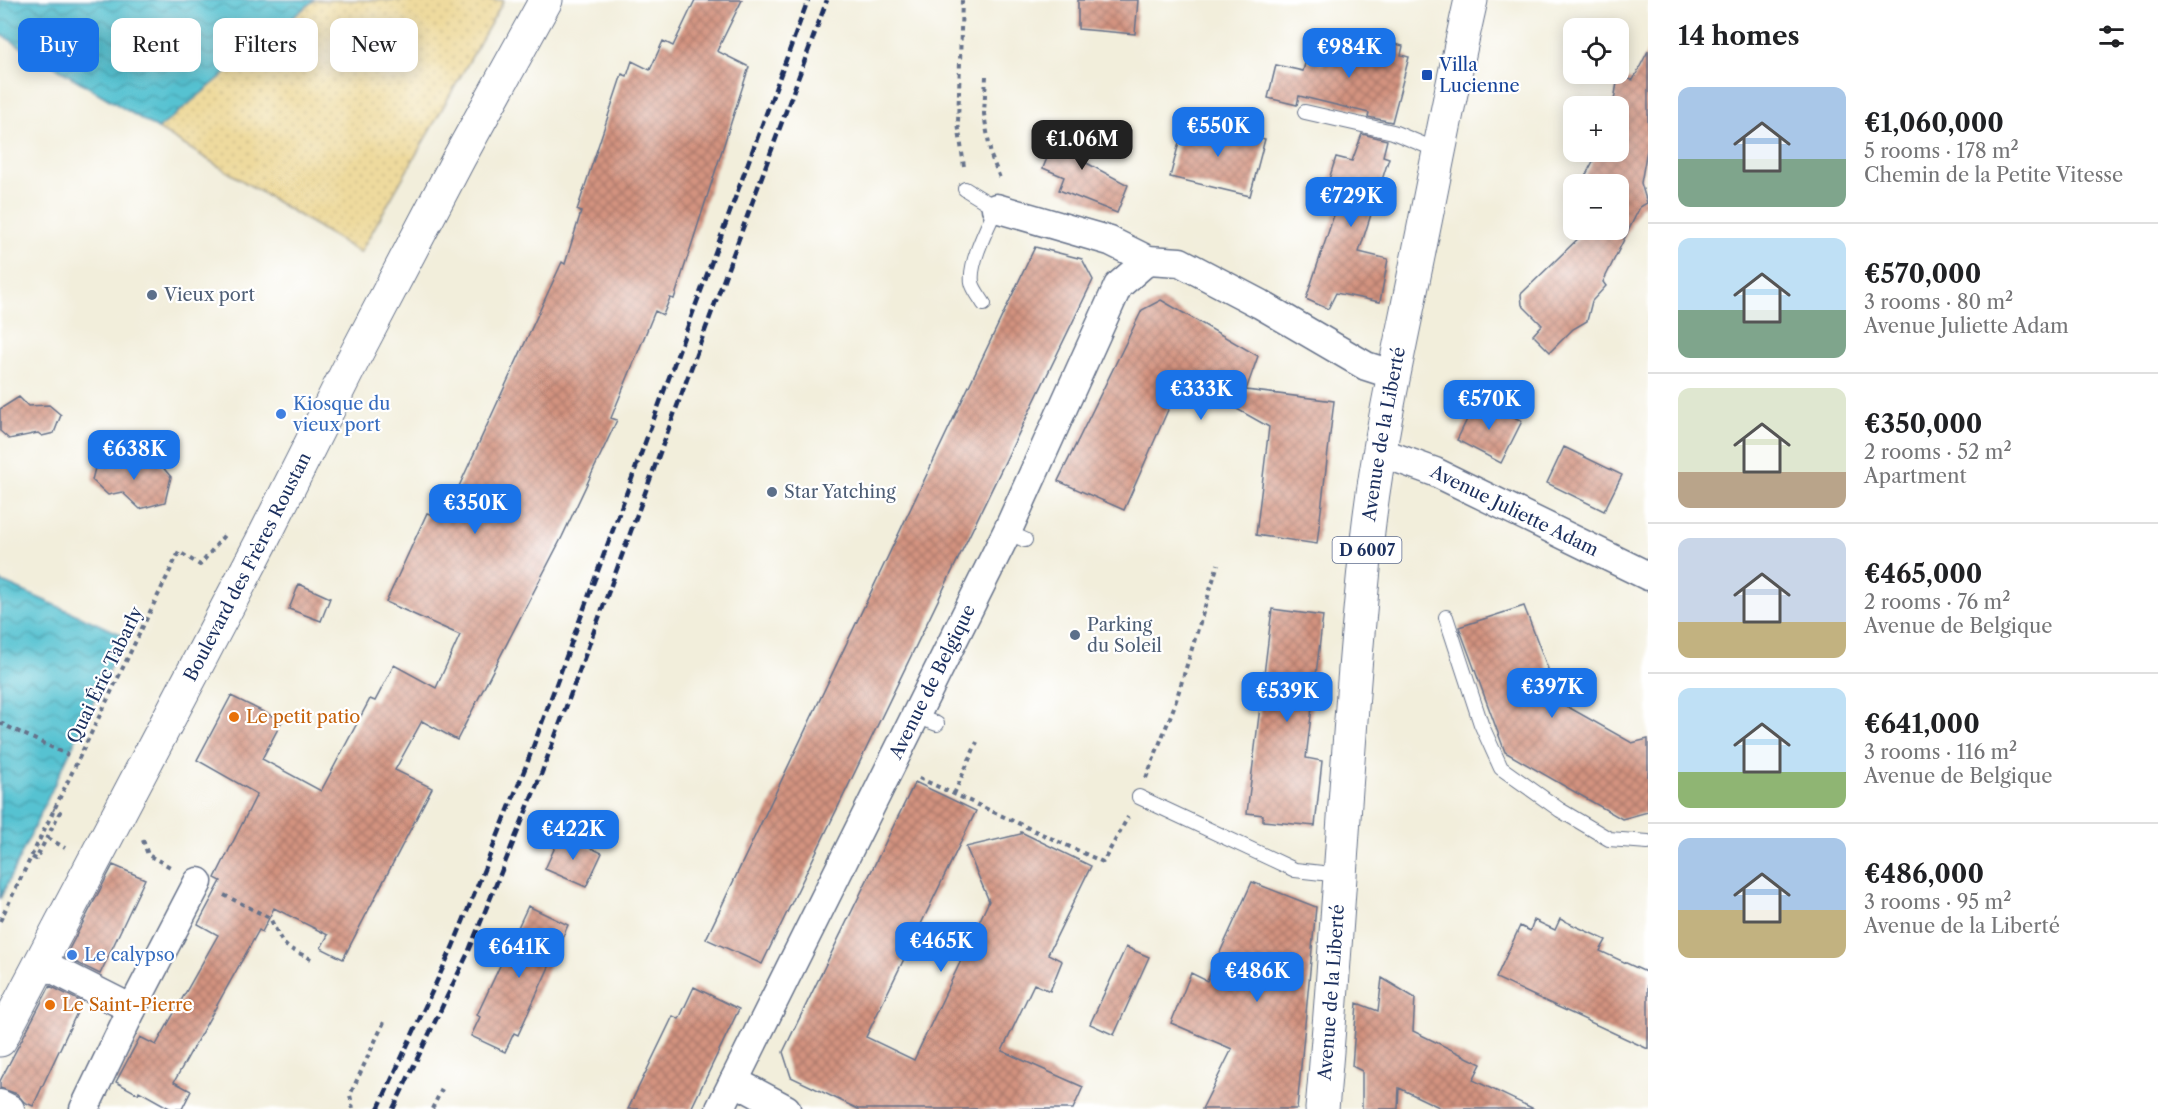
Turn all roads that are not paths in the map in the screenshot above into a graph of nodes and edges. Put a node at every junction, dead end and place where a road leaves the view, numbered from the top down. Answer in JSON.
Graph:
{"nodes":[{"id":1,"x":546,"y":0,"type":"edge"},
{"id":2,"x":1471,"y":0,"type":"edge"},
{"id":3,"x":1305,"y":112,"type":"dead end"},
{"id":4,"x":1439,"y":152,"type":"junction"},
{"id":5,"x":965,"y":189,"type":"road end"},
{"id":6,"x":1007,"y":211,"type":"junction"},
{"id":7,"x":1148,"y":260,"type":"junction"},
{"id":8,"x":984,"y":304,"type":"dead end"},
{"id":9,"x":1394,"y":375,"type":"junction"},
{"id":10,"x":1380,"y":452,"type":"junction"},
{"id":11,"x":1648,"y":576,"type":"edge"},
{"id":12,"x":1446,"y":617,"type":"dead end"},
{"id":13,"x":1139,"y":797,"type":"road end"},
{"id":14,"x":1648,"y":842,"type":"edge"},
{"id":15,"x":1340,"y":875,"type":"junction"},
{"id":16,"x":198,"y":882,"type":"dead end"},
{"id":17,"x":41,"y":963,"type":"junction"},
{"id":18,"x":132,"y":1009,"type":"junction"},
{"id":19,"x":0,"y":1040,"type":"edge"},
{"id":20,"x":734,"y":1081,"type":"junction"},
{"id":21,"x":0,"y":1104,"type":"edge"},
{"id":22,"x":10,"y":1109,"type":"edge"},
{"id":23,"x":84,"y":1109,"type":"edge"},
{"id":24,"x":720,"y":1109,"type":"edge"},
{"id":25,"x":786,"y":1109,"type":"edge"},
{"id":26,"x":1322,"y":1109,"type":"edge"}],
"edges":[{"from":1,"to":17,"type":"main road","name":"Boulevard des Frères Roustan"},
{"from":2,"to":4,"type":"main road","name":"Avenue de la Liberté","number":"D 6007"},
{"from":3,"to":4,"type":"lane"},
{"from":4,"to":9,"type":"main road","name":"Avenue de la Liberté","number":"D 6007"},
{"from":5,"to":6,"type":"lane"},
{"from":6,"to":7,"type":"street"},
{"from":6,"to":8,"type":"lane"},
{"from":7,"to":9,"type":"street"},
{"from":7,"to":20,"type":"street","name":"Avenue de Belgique"},
{"from":9,"to":10,"type":"main road","name":"Avenue de la Liberté","number":"D 6007"},
{"from":10,"to":11,"type":"street","name":"Avenue Juliette Adam"},
{"from":10,"to":15,"type":"main road","name":"Avenue de la Liberté","number":"D 6007"},
{"from":12,"to":14,"type":"lane"},
{"from":13,"to":15,"type":"lane"},
{"from":15,"to":26,"type":"main road","name":"Avenue de la Liberté","number":"D 6007"},
{"from":16,"to":18,"type":"street"},
{"from":17,"to":18,"type":"street"},
{"from":17,"to":19,"type":"main road","name":"Boulevard des Frères Roustan"},
{"from":18,"to":23,"type":"street"},
{"from":20,"to":24,"type":"street","name":"Avenue de Belgique"},
{"from":20,"to":25,"type":"street"},
{"from":21,"to":22,"type":"street"}]}
